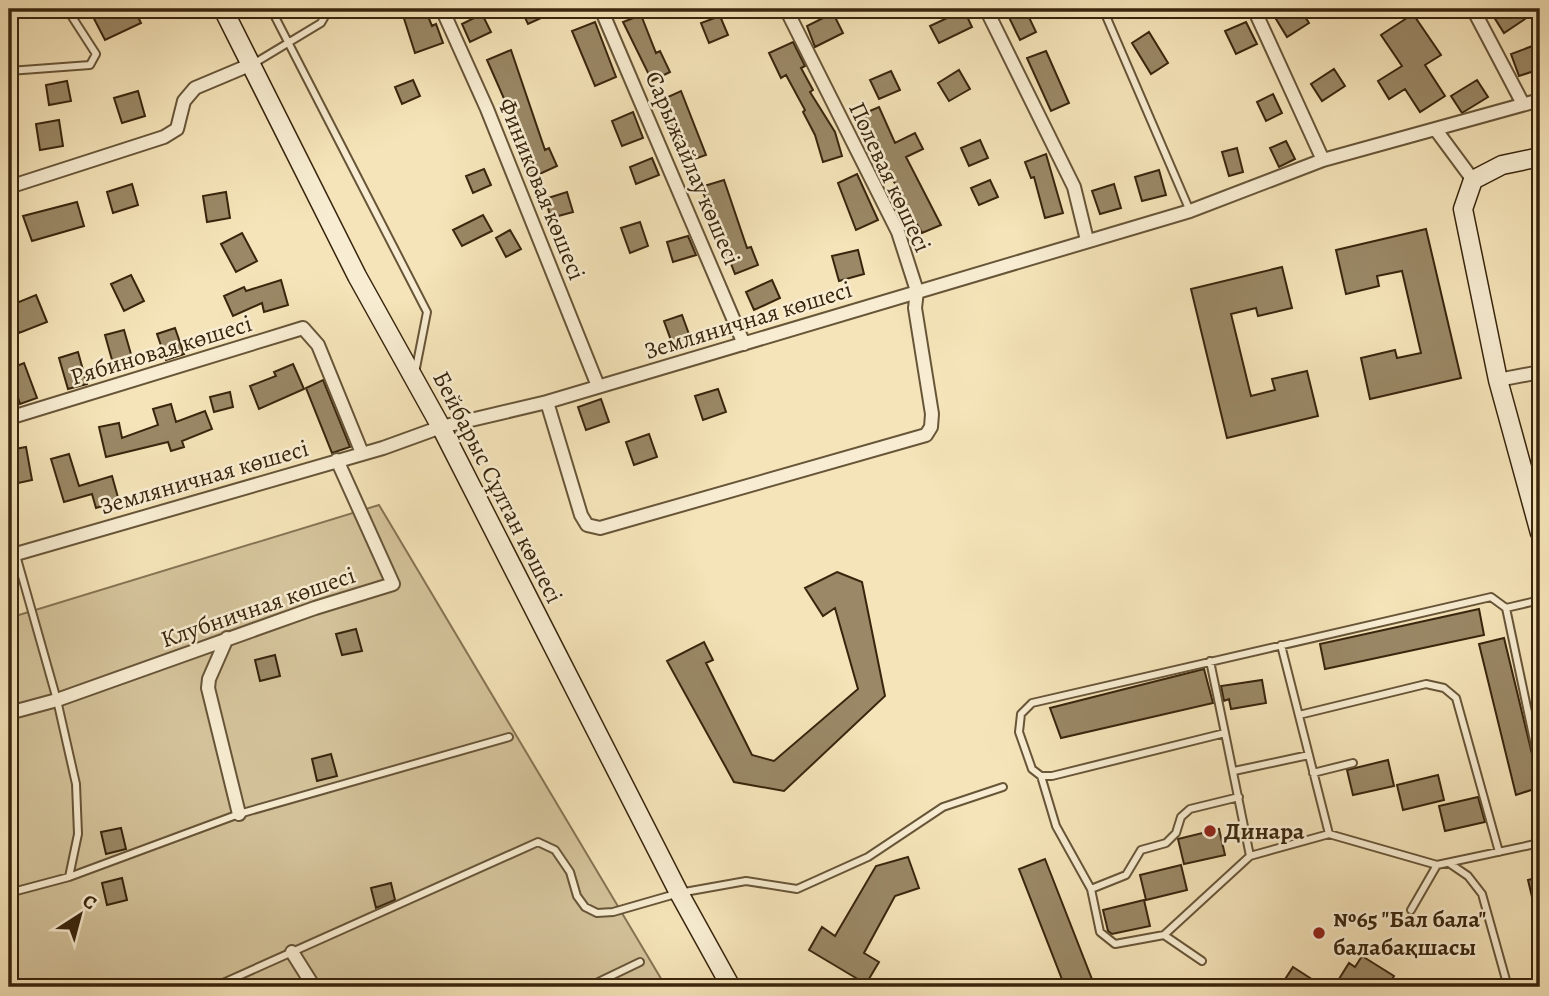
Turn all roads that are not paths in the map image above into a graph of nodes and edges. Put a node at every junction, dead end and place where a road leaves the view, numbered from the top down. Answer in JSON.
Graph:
{"nodes":[{"id":1,"x":67,"y":9,"type":"edge"},
{"id":2,"x":223,"y":9,"type":"edge"},
{"id":3,"x":271,"y":9,"type":"edge"},
{"id":4,"x":329,"y":9,"type":"edge"},
{"id":5,"x":442,"y":9,"type":"edge"},
{"id":6,"x":601,"y":9,"type":"edge"},
{"id":7,"x":786,"y":9,"type":"edge"},
{"id":8,"x":986,"y":9,"type":"edge"},
{"id":9,"x":1103,"y":9,"type":"edge"},
{"id":10,"x":1254,"y":9,"type":"edge"},
{"id":11,"x":1474,"y":9,"type":"edge"},
{"id":12,"x":290,"y":44,"type":"junction"},
{"id":13,"x":252,"y":64,"type":"junction"},
{"id":14,"x":9,"y":71,"type":"edge"},
{"id":15,"x":1540,"y":100,"type":"edge"},
{"id":16,"x":1523,"y":104,"type":"junction"},
{"id":17,"x":1436,"y":130,"type":"junction"},
{"id":18,"x":1540,"y":156,"type":"edge"},
{"id":19,"x":1323,"y":160,"type":"junction"},
{"id":20,"x":1473,"y":180,"type":"junction"},
{"id":21,"x":9,"y":187,"type":"edge"},
{"id":22,"x":1190,"y":211,"type":"junction"},
{"id":23,"x":1087,"y":240,"type":"junction"},
{"id":24,"x":916,"y":291,"type":"junction"},
{"id":25,"x":744,"y":344,"type":"junction"},
{"id":26,"x":1540,"y":372,"type":"edge"},
{"id":27,"x":414,"y":378,"type":"junction"},
{"id":28,"x":1498,"y":380,"type":"junction"},
{"id":29,"x":598,"y":386,"type":"junction"},
{"id":30,"x":547,"y":402,"type":"junction"},
{"id":31,"x":9,"y":418,"type":"edge"},
{"id":32,"x":441,"y":427,"type":"junction"},
{"id":33,"x":362,"y":453,"type":"junction"},
{"id":34,"x":337,"y":460,"type":"junction"},
{"id":35,"x":1540,"y":533,"type":"edge"},
{"id":36,"x":12,"y":555,"type":"edge"},
{"id":37,"x":1540,"y":600,"type":"edge"},
{"id":38,"x":1506,"y":608,"type":"junction"},
{"id":39,"x":227,"y":638,"type":"junction"},
{"id":40,"x":1281,"y":645,"type":"junction"},
{"id":41,"x":1210,"y":661,"type":"junction"},
{"id":42,"x":57,"y":700,"type":"junction"},
{"id":43,"x":9,"y":713,"type":"edge"},
{"id":44,"x":1299,"y":715,"type":"junction"},
{"id":45,"x":1540,"y":720,"type":"edge"},
{"id":46,"x":1530,"y":723,"type":"junction"},
{"id":47,"x":1225,"y":733,"type":"junction"},
{"id":48,"x":509,"y":737,"type":"dead end"},
{"id":49,"x":1309,"y":755,"type":"junction"},
{"id":50,"x":1353,"y":763,"type":"dead end"},
{"id":51,"x":1540,"y":769,"type":"edge"},
{"id":52,"x":1234,"y":771,"type":"junction"},
{"id":53,"x":1313,"y":773,"type":"junction"},
{"id":54,"x":1041,"y":776,"type":"junction"},
{"id":55,"x":1003,"y":787,"type":"dead end"},
{"id":56,"x":1239,"y":797,"type":"junction"},
{"id":57,"x":239,"y":814,"type":"junction"},
{"id":58,"x":1329,"y":834,"type":"junction"},
{"id":59,"x":1540,"y":842,"type":"edge"},
{"id":60,"x":1499,"y":852,"type":"junction"},
{"id":61,"x":1250,"y":856,"type":"junction"},
{"id":62,"x":1449,"y":863,"type":"junction"},
{"id":63,"x":1437,"y":865,"type":"junction"},
{"id":64,"x":69,"y":877,"type":"junction"},
{"id":65,"x":1091,"y":889,"type":"junction"},
{"id":66,"x":9,"y":893,"type":"edge"},
{"id":67,"x":679,"y":893,"type":"junction"},
{"id":68,"x":1411,"y":911,"type":"dead end"},
{"id":69,"x":1164,"y":935,"type":"junction"},
{"id":70,"x":292,"y":952,"type":"junction"},
{"id":71,"x":1202,"y":961,"type":"dead end"},
{"id":72,"x":640,"y":962,"type":"dead end"},
{"id":73,"x":214,"y":987,"type":"edge"},
{"id":74,"x":314,"y":987,"type":"edge"},
{"id":75,"x":588,"y":987,"type":"edge"},
{"id":76,"x":731,"y":987,"type":"edge"},
{"id":77,"x":1508,"y":987,"type":"edge"}],
"edges":[{"from":1,"to":14,"type":"lane"},
{"from":2,"to":13,"type":"street","name":"Бейбарыс Сұлтан көшесі"},
{"from":3,"to":12,"type":"lane"},
{"from":4,"to":12,"type":"lane"},
{"from":5,"to":29,"type":"street","name":"Финиковая көшесі"},
{"from":6,"to":25,"type":"street","name":"Сарыжайлау көшесі"},
{"from":7,"to":24,"type":"street","name":"Полевая көшесі"},
{"from":8,"to":23,"type":"street"},
{"from":9,"to":22,"type":"lane"},
{"from":10,"to":19,"type":"street"},
{"from":11,"to":16,"type":"street"},
{"from":12,"to":13,"type":"lane"},
{"from":12,"to":27,"type":"lane"},
{"from":13,"to":21,"type":"street"},
{"from":13,"to":27,"type":"street","name":"Бейбарыс Сұлтан көшесі"},
{"from":15,"to":16,"type":"street","name":"Земляничная көшесі"},
{"from":16,"to":17,"type":"street","name":"Земляничная көшесі"},
{"from":17,"to":19,"type":"street","name":"Земляничная көшесі"},
{"from":17,"to":20,"type":"street"},
{"from":18,"to":20,"type":"street"},
{"from":19,"to":22,"type":"street","name":"Земляничная көшесі"},
{"from":20,"to":28,"type":"street"},
{"from":22,"to":23,"type":"street","name":"Земляничная көшесі"},
{"from":23,"to":24,"type":"street","name":"Земляничная көшесі"},
{"from":24,"to":25,"type":"street","name":"Земляничная көшесі"},
{"from":24,"to":30,"type":"street","name":"Полевая көшесі"},
{"from":25,"to":29,"type":"street","name":"Земляничная көшесі"},
{"from":26,"to":28,"type":"street"},
{"from":27,"to":32,"type":"street","name":"Бейбарыс Сұлтан көшесі"},
{"from":28,"to":35,"type":"street"},
{"from":29,"to":30,"type":"street","name":"Земляничная көшесі"},
{"from":30,"to":32,"type":"street","name":"Земляничная көшесі"},
{"from":31,"to":33,"type":"street","name":"Рябиновая көшесі"},
{"from":32,"to":33,"type":"street","name":"Земляничная көшесі"},
{"from":32,"to":67,"type":"street","name":"Бейбарыс Сұлтан көшесі"},
{"from":33,"to":34,"type":"street","name":"Земляничная көшесі"},
{"from":34,"to":36,"type":"street","name":"Земляничная көшесі"},
{"from":34,"to":39,"type":"street","name":"Клубничная көшесі"},
{"from":36,"to":42,"type":"lane"},
{"from":37,"to":38,"type":"lane"},
{"from":38,"to":40,"type":"lane"},
{"from":38,"to":46,"type":"lane"},
{"from":39,"to":42,"type":"street","name":"Клубничная көшесі"},
{"from":39,"to":57,"type":"street"},
{"from":40,"to":41,"type":"lane"},
{"from":40,"to":44,"type":"lane"},
{"from":41,"to":47,"type":"lane"},
{"from":41,"to":54,"type":"lane"},
{"from":42,"to":43,"type":"street","name":"Клубничная көшесі"},
{"from":42,"to":64,"type":"lane"},
{"from":44,"to":49,"type":"lane"},
{"from":44,"to":60,"type":"lane"},
{"from":45,"to":46,"type":"lane"},
{"from":46,"to":51,"type":"lane"},
{"from":47,"to":52,"type":"lane"},
{"from":47,"to":54,"type":"lane"},
{"from":48,"to":57,"type":"lane"},
{"from":49,"to":52,"type":"lane"},
{"from":49,"to":53,"type":"lane"},
{"from":50,"to":53,"type":"lane"},
{"from":52,"to":56,"type":"lane"},
{"from":53,"to":58,"type":"lane"},
{"from":54,"to":65,"type":"lane"},
{"from":55,"to":67,"type":"lane"},
{"from":56,"to":61,"type":"lane"},
{"from":56,"to":65,"type":"lane"},
{"from":57,"to":64,"type":"lane"},
{"from":58,"to":61,"type":"lane"},
{"from":58,"to":63,"type":"lane"},
{"from":59,"to":60,"type":"lane"},
{"from":60,"to":62,"type":"lane"},
{"from":61,"to":69,"type":"lane"},
{"from":62,"to":63,"type":"lane"},
{"from":62,"to":77,"type":"lane"},
{"from":63,"to":68,"type":"lane"},
{"from":64,"to":66,"type":"lane"},
{"from":65,"to":69,"type":"lane"},
{"from":67,"to":70,"type":"lane"},
{"from":67,"to":76,"type":"street","name":"Бейбарыс Сұлтан көшесі"},
{"from":69,"to":71,"type":"lane"},
{"from":70,"to":73,"type":"lane"},
{"from":70,"to":74,"type":"street"},
{"from":72,"to":75,"type":"lane"}]}
